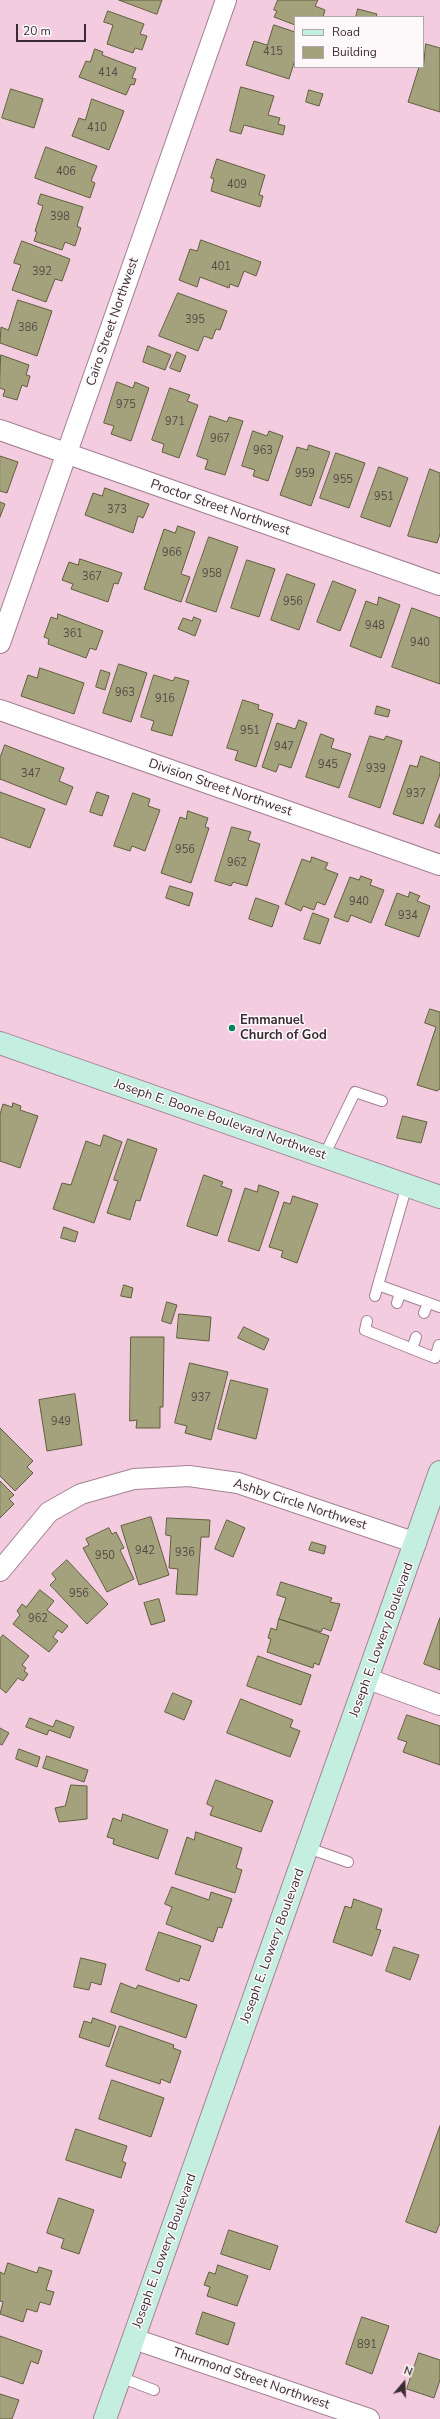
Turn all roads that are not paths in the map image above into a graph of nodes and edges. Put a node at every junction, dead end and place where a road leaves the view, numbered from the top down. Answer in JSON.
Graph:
{"nodes":[{"id":1,"x":226,"y":0,"type":"edge"},
{"id":2,"x":0,"y":430,"type":"edge"},
{"id":3,"x":67,"y":454,"type":"junction"},
{"id":4,"x":440,"y":585,"type":"edge"},
{"id":5,"x":0,"y":643,"type":"edge"},
{"id":6,"x":0,"y":710,"type":"edge"},
{"id":7,"x":440,"y":865,"type":"edge"},
{"id":8,"x":0,"y":1043,"type":"edge"},
{"id":9,"x":382,"y":1101,"type":"dead end"},
{"id":10,"x":324,"y":1156,"type":"junction"},
{"id":11,"x":407,"y":1185,"type":"junction"},
{"id":12,"x":440,"y":1197,"type":"edge"},
{"id":13,"x":378,"y":1285,"type":"junction"},
{"id":14,"x":375,"y":1296,"type":"dead end"},
{"id":15,"x":428,"y":1302,"type":"junction"},
{"id":16,"x":440,"y":1307,"type":"edge"},
{"id":17,"x":424,"y":1313,"type":"dead end"},
{"id":18,"x":367,"y":1320,"type":"dead end"},
{"id":19,"x":389,"y":1328,"type":"dead end"},
{"id":20,"x":416,"y":1337,"type":"dead end"},
{"id":21,"x":385,"y":1338,"type":"junction"},
{"id":22,"x":439,"y":1345,"type":"edge"},
{"id":23,"x":412,"y":1349,"type":"junction"},
{"id":24,"x":440,"y":1472,"type":"edge"},
{"id":25,"x":416,"y":1543,"type":"junction"},
{"id":26,"x":0,"y":1571,"type":"edge"},
{"id":27,"x":368,"y":1680,"type":"junction"},
{"id":28,"x":440,"y":1705,"type":"edge"},
{"id":29,"x":308,"y":1848,"type":"junction"},
{"id":30,"x":348,"y":1862,"type":"dead end"},
{"id":31,"x":134,"y":2339,"type":"junction"},
{"id":32,"x":120,"y":2377,"type":"junction"},
{"id":33,"x":154,"y":2390,"type":"dead end"},
{"id":34,"x":105,"y":2419,"type":"edge"},
{"id":35,"x":369,"y":2419,"type":"edge"}],
"edges":[{"from":1,"to":3,"type":"street","name":"Cairo Street Northwest"},
{"from":2,"to":3,"type":"street","name":"Proctor Street Northwest"},
{"from":3,"to":4,"type":"street","name":"Proctor Street Northwest"},
{"from":3,"to":5,"type":"street","name":"Cairo Street Northwest"},
{"from":6,"to":7,"type":"street","name":"Division Street Northwest"},
{"from":8,"to":10,"type":"main road","name":"Joseph E. Boone Boulevard Northwest"},
{"from":9,"to":10,"type":"lane"},
{"from":10,"to":11,"type":"main road","name":"Joseph E. Boone Boulevard Northwest"},
{"from":11,"to":12,"type":"main road","name":"Joseph E. Boone Boulevard Northwest"},
{"from":11,"to":13,"type":"lane"},
{"from":13,"to":14,"type":"lane"},
{"from":13,"to":15,"type":"lane"},
{"from":15,"to":16,"type":"lane"},
{"from":15,"to":17,"type":"lane"},
{"from":18,"to":21,"type":"lane"},
{"from":19,"to":21,"type":"lane"},
{"from":20,"to":23,"type":"lane"},
{"from":21,"to":23,"type":"lane"},
{"from":22,"to":23,"type":"lane"},
{"from":24,"to":25,"type":"main road","name":"Joseph E. Lowery Boulevard"},
{"from":25,"to":26,"type":"street","name":"Ashby Circle Northwest"},
{"from":25,"to":27,"type":"main road","name":"Joseph E. Lowery Boulevard"},
{"from":27,"to":28,"type":"street"},
{"from":27,"to":29,"type":"main road","name":"Joseph E. Lowery Boulevard"},
{"from":29,"to":30,"type":"lane"},
{"from":29,"to":31,"type":"main road","name":"Joseph E. Lowery Boulevard"},
{"from":31,"to":32,"type":"main road","name":"Joseph E. Lowery Boulevard"},
{"from":31,"to":35,"type":"street","name":"Thurmond Street Northwest"},
{"from":32,"to":33,"type":"lane"},
{"from":32,"to":34,"type":"main road","name":"Joseph E. Lowery Boulevard"}]}
